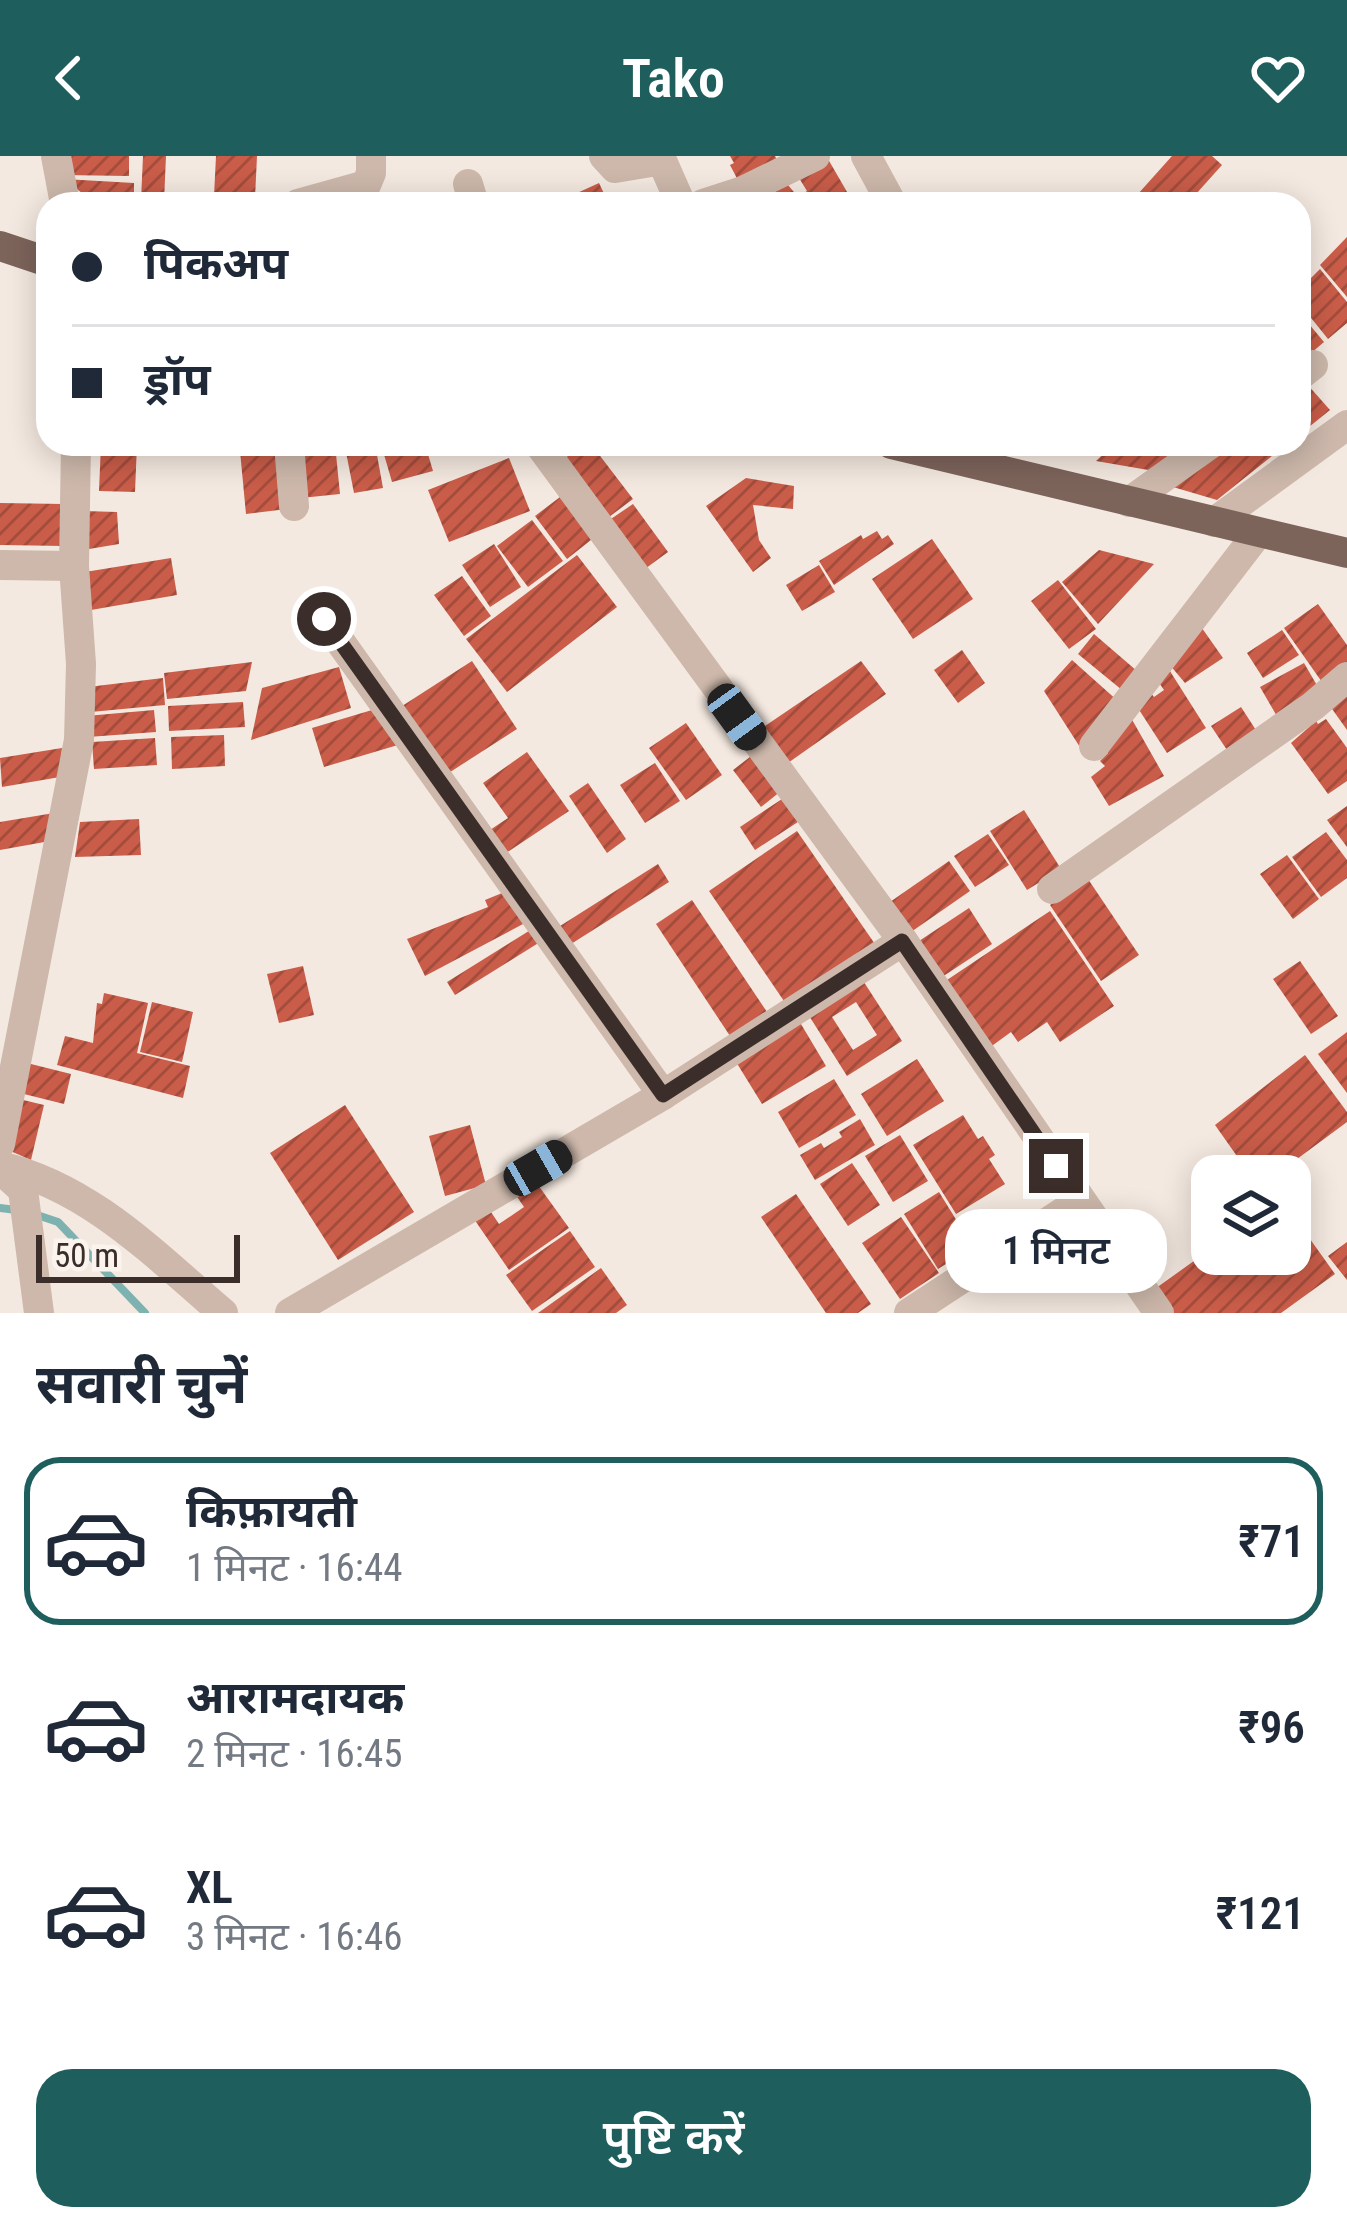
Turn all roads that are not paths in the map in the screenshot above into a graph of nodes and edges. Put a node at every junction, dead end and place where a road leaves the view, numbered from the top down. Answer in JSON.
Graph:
{"nodes":[{"id":1,"x":56,"y":156,"type":"edge"},
{"id":2,"x":371,"y":156,"type":"edge"},
{"id":3,"x":604,"y":156,"type":"edge"},
{"id":4,"x":815,"y":156,"type":"edge"},
{"id":5,"x":866,"y":156,"type":"edge"},
{"id":6,"x":63,"y":192,"type":"edge"},
{"id":7,"x":339,"y":192,"type":"edge"},
{"id":8,"x":676,"y":192,"type":"edge"},
{"id":9,"x":740,"y":192,"type":"edge"},
{"id":10,"x":886,"y":192,"type":"edge"},
{"id":11,"x":0,"y":246,"type":"edge"},
{"id":12,"x":36,"y":258,"type":"edge"},
{"id":13,"x":1347,"y":425,"type":"edge"},
{"id":14,"x":1311,"y":451,"type":"edge"},
{"id":15,"x":76,"y":456,"type":"edge"},
{"id":16,"x":290,"y":456,"type":"edge"},
{"id":17,"x":548,"y":456,"type":"edge"},
{"id":18,"x":949,"y":456,"type":"edge"},
{"id":19,"x":1193,"y":456,"type":"edge"},
{"id":20,"x":1304,"y":456,"type":"edge"},
{"id":21,"x":1129,"y":502,"type":"junction"},
{"id":22,"x":294,"y":506,"type":"dead end"},
{"id":23,"x":1214,"y":522,"type":"junction"},
{"id":24,"x":1258,"y":532,"type":"junction"},
{"id":25,"x":1347,"y":553,"type":"edge"},
{"id":26,"x":0,"y":565,"type":"edge"},
{"id":27,"x":74,"y":566,"type":"junction"},
{"id":28,"x":324,"y":619,"type":"dead end"},
{"id":29,"x":1347,"y":677,"type":"edge"},
{"id":30,"x":1094,"y":746,"type":"dead end"},
{"id":31,"x":1052,"y":889,"type":"dead end"},
{"id":32,"x":902,"y":941,"type":"junction"},
{"id":33,"x":663,"y":1095,"type":"junction"},
{"id":34,"x":0,"y":1144,"type":"edge"},
{"id":35,"x":8,"y":1175,"type":"edge"},
{"id":36,"x":1080,"y":1201,"type":"junction"},
{"id":37,"x":14,"y":1261,"type":"edge"},
{"id":38,"x":39,"y":1313,"type":"edge"},
{"id":39,"x":223,"y":1313,"type":"edge"},
{"id":40,"x":290,"y":1313,"type":"edge"},
{"id":41,"x":910,"y":1313,"type":"edge"},
{"id":42,"x":1159,"y":1313,"type":"edge"}],
"edges":[{"from":1,"to":6,"type":"street"},
{"from":2,"to":7,"type":"street"},
{"from":3,"to":8,"type":"street"},
{"from":4,"to":9,"type":"street"},
{"from":5,"to":10,"type":"street"},
{"from":11,"to":12,"type":"main road"},
{"from":13,"to":14,"type":"street"},
{"from":15,"to":27,"type":"street"},
{"from":16,"to":22,"type":"street"},
{"from":17,"to":32,"type":"street"},
{"from":18,"to":21,"type":"main road"},
{"from":19,"to":21,"type":"street"},
{"from":20,"to":23,"type":"street"},
{"from":21,"to":23,"type":"main road"},
{"from":23,"to":24,"type":"main road"},
{"from":24,"to":25,"type":"main road"},
{"from":24,"to":30,"type":"street"},
{"from":26,"to":27,"type":"street"},
{"from":27,"to":34,"type":"street"},
{"from":28,"to":33,"type":"street"},
{"from":29,"to":31,"type":"street"},
{"from":32,"to":33,"type":"street"},
{"from":32,"to":36,"type":"street"},
{"from":33,"to":40,"type":"street"},
{"from":35,"to":37,"type":"street"},
{"from":35,"to":39,"type":"street"},
{"from":36,"to":41,"type":"street"},
{"from":36,"to":42,"type":"street"},
{"from":37,"to":38,"type":"street"}]}
